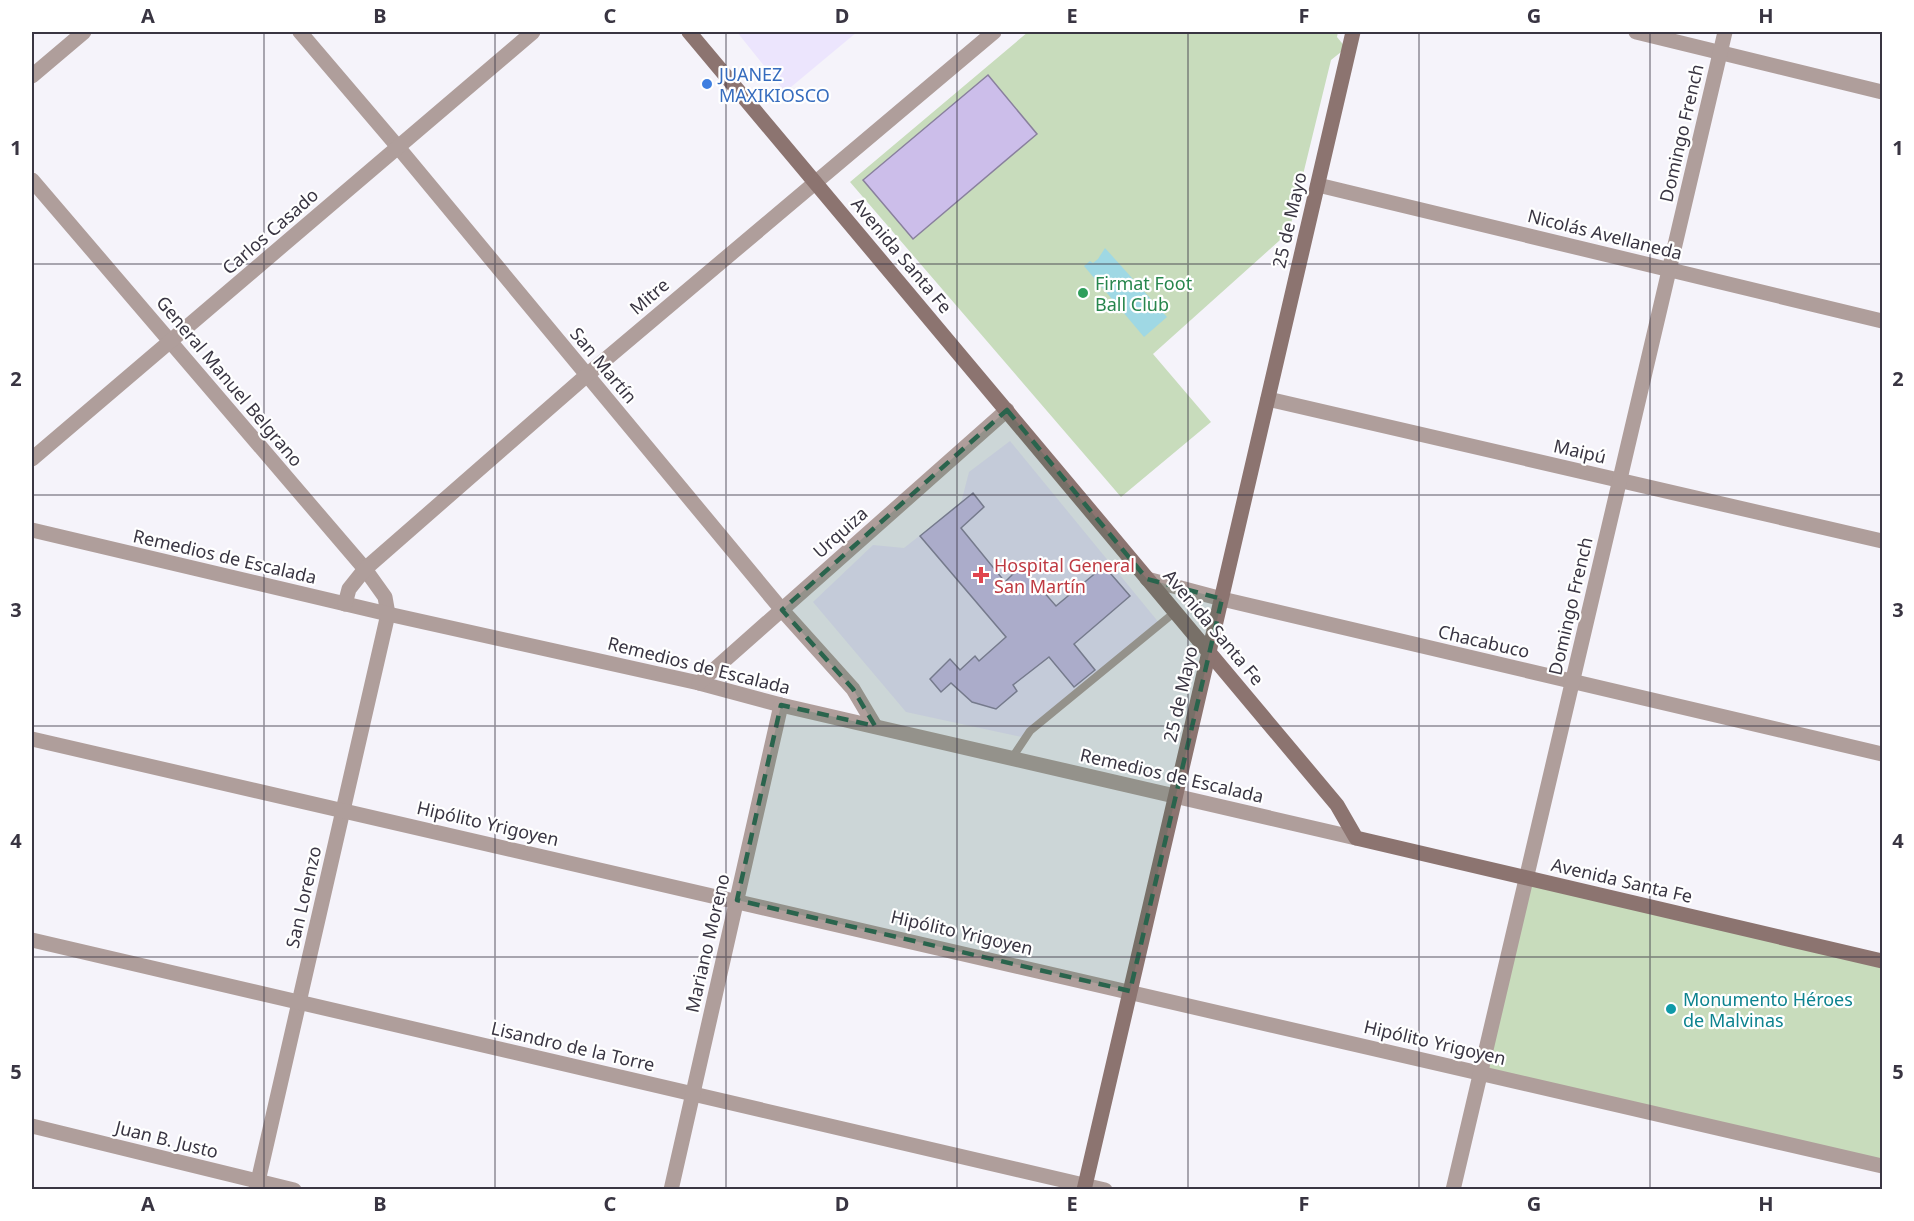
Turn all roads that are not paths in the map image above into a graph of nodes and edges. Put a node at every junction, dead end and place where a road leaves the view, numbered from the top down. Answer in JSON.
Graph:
{"nodes":[{"id":1,"x":84,"y":32,"type":"edge"},
{"id":2,"x":300,"y":32,"type":"edge"},
{"id":3,"x":533,"y":32,"type":"edge"},
{"id":4,"x":689,"y":32,"type":"edge"},
{"id":5,"x":994,"y":32,"type":"edge"},
{"id":6,"x":1353,"y":32,"type":"edge"},
{"id":7,"x":1636,"y":32,"type":"edge"},
{"id":8,"x":1725,"y":32,"type":"edge"},
{"id":9,"x":1720,"y":52,"type":"junction"},
{"id":10,"x":32,"y":76,"type":"edge"},
{"id":11,"x":1882,"y":92,"type":"edge"},
{"id":12,"x":398,"y":147,"type":"junction"},
{"id":13,"x":32,"y":180,"type":"edge"},
{"id":14,"x":815,"y":182,"type":"junction"},
{"id":15,"x":1318,"y":185,"type":"junction"},
{"id":16,"x":1669,"y":270,"type":"junction"},
{"id":17,"x":1882,"y":321,"type":"edge"},
{"id":18,"x":171,"y":341,"type":"junction"},
{"id":19,"x":587,"y":375,"type":"junction"},
{"id":20,"x":1268,"y":399,"type":"junction"},
{"id":21,"x":1007,"y":410,"type":"junction"},
{"id":22,"x":32,"y":459,"type":"edge"},
{"id":23,"x":1619,"y":480,"type":"junction"},
{"id":24,"x":32,"y":530,"type":"edge"},
{"id":25,"x":1882,"y":541,"type":"edge"},
{"id":26,"x":365,"y":569,"type":"junction"},
{"id":27,"x":1147,"y":579,"type":"junction"},
{"id":28,"x":1222,"y":599,"type":"junction"},
{"id":29,"x":345,"y":604,"type":"junction"},
{"id":30,"x":782,"y":610,"type":"junction"},
{"id":31,"x":1175,"y":612,"type":"junction"},
{"id":32,"x":388,"y":614,"type":"junction"},
{"id":33,"x":1209,"y":653,"type":"junction"},
{"id":34,"x":1572,"y":681,"type":"junction"},
{"id":35,"x":699,"y":682,"type":"junction"},
{"id":36,"x":781,"y":705,"type":"junction"},
{"id":37,"x":875,"y":726,"type":"junction"},
{"id":38,"x":32,"y":739,"type":"edge"},
{"id":39,"x":1882,"y":754,"type":"edge"},
{"id":40,"x":1012,"y":758,"type":"junction"},
{"id":41,"x":1176,"y":797,"type":"junction"},
{"id":42,"x":343,"y":810,"type":"junction"},
{"id":43,"x":1356,"y":838,"type":"junction"},
{"id":44,"x":1526,"y":878,"type":"junction"},
{"id":45,"x":736,"y":900,"type":"junction"},
{"id":46,"x":32,"y":940,"type":"edge"},
{"id":47,"x":1882,"y":961,"type":"edge"},
{"id":48,"x":1130,"y":991,"type":"junction"},
{"id":49,"x":298,"y":1002,"type":"junction"},
{"id":50,"x":1480,"y":1072,"type":"junction"},
{"id":51,"x":693,"y":1094,"type":"junction"},
{"id":52,"x":32,"y":1126,"type":"edge"},
{"id":53,"x":1882,"y":1166,"type":"edge"},
{"id":54,"x":257,"y":1185,"type":"edge"},
{"id":55,"x":1084,"y":1187,"type":"edge"},
{"id":56,"x":294,"y":1190,"type":"edge"},
{"id":57,"x":671,"y":1190,"type":"edge"},
{"id":58,"x":1105,"y":1190,"type":"edge"},
{"id":59,"x":1453,"y":1190,"type":"edge"}],
"edges":[{"from":1,"to":10,"type":"street"},
{"from":2,"to":12,"type":"street","name":"San Martín"},
{"from":3,"to":12,"type":"street","name":"Carlos Casado"},
{"from":4,"to":14,"type":"street","name":"Avenida Santa Fe"},
{"from":5,"to":14,"type":"street","name":"Mitre"},
{"from":6,"to":15,"type":"street","name":"25 de Mayo"},
{"from":7,"to":9,"type":"street"},
{"from":8,"to":9,"type":"street","name":"Domingo French"},
{"from":9,"to":11,"type":"street"},
{"from":9,"to":16,"type":"street","name":"Domingo French"},
{"from":12,"to":18,"type":"street","name":"Carlos Casado"},
{"from":12,"to":19,"type":"street","name":"San Martín"},
{"from":13,"to":18,"type":"street","name":"General Manuel Belgrano"},
{"from":14,"to":19,"type":"street","name":"Mitre"},
{"from":14,"to":21,"type":"street","name":"Avenida Santa Fe"},
{"from":15,"to":16,"type":"street","name":"Nicolás Avellaneda"},
{"from":15,"to":20,"type":"street","name":"25 de Mayo"},
{"from":16,"to":17,"type":"street","name":"Nicolás Avellaneda"},
{"from":16,"to":23,"type":"street","name":"Domingo French"},
{"from":18,"to":22,"type":"street","name":"Carlos Casado"},
{"from":18,"to":26,"type":"street","name":"General Manuel Belgrano"},
{"from":19,"to":26,"type":"street","name":"Mitre"},
{"from":19,"to":30,"type":"street","name":"San Martín"},
{"from":20,"to":23,"type":"street","name":"Maipú"},
{"from":20,"to":28,"type":"street","name":"25 de Mayo"},
{"from":21,"to":27,"type":"street","name":"Avenida Santa Fe"},
{"from":21,"to":30,"type":"street","name":"Urquiza"},
{"from":23,"to":25,"type":"street","name":"Maipú"},
{"from":23,"to":34,"type":"street","name":"Domingo French"},
{"from":24,"to":29,"type":"street","name":"Remedios de Escalada"},
{"from":26,"to":29,"type":"street","name":"Mitre"},
{"from":26,"to":32,"type":"street","name":"General Manuel Belgrano"},
{"from":27,"to":28,"type":"street","name":"Chacabuco"},
{"from":27,"to":31,"type":"street","name":"Avenida Santa Fe"},
{"from":28,"to":33,"type":"street","name":"25 de Mayo"},
{"from":28,"to":34,"type":"street","name":"Chacabuco"},
{"from":29,"to":32,"type":"street","name":"Remedios de Escalada"},
{"from":30,"to":35,"type":"street","name":"Urquiza"},
{"from":30,"to":37,"type":"street","name":"San Martín"},
{"from":31,"to":33,"type":"street","name":"Avenida Santa Fe"},
{"from":31,"to":40,"type":"lane"},
{"from":32,"to":35,"type":"street","name":"Remedios de Escalada"},
{"from":32,"to":42,"type":"street","name":"San Lorenzo"},
{"from":33,"to":41,"type":"street","name":"25 de Mayo"},
{"from":33,"to":43,"type":"street","name":"Avenida Santa Fe"},
{"from":34,"to":39,"type":"street","name":"Chacabuco"},
{"from":34,"to":44,"type":"street","name":"Domingo French"},
{"from":35,"to":36,"type":"street","name":"Remedios de Escalada"},
{"from":36,"to":37,"type":"street","name":"Remedios de Escalada"},
{"from":36,"to":45,"type":"street","name":"Mariano Moreno"},
{"from":37,"to":40,"type":"street","name":"Remedios de Escalada"},
{"from":38,"to":42,"type":"street","name":"Hipólito Yrigoyen"},
{"from":40,"to":41,"type":"street","name":"Remedios de Escalada"},
{"from":41,"to":43,"type":"street","name":"Remedios de Escalada"},
{"from":41,"to":48,"type":"street","name":"25 de Mayo"},
{"from":42,"to":45,"type":"street","name":"Hipólito Yrigoyen"},
{"from":42,"to":49,"type":"street","name":"San Lorenzo"},
{"from":43,"to":44,"type":"street","name":"Avenida Santa Fe"},
{"from":44,"to":47,"type":"street","name":"Avenida Santa Fe"},
{"from":44,"to":50,"type":"street","name":"Domingo French"},
{"from":45,"to":48,"type":"street","name":"Hipólito Yrigoyen"},
{"from":45,"to":51,"type":"street","name":"Mariano Moreno"},
{"from":46,"to":49,"type":"street","name":"Lisandro de la Torre"},
{"from":48,"to":50,"type":"street","name":"Hipólito Yrigoyen"},
{"from":48,"to":55,"type":"street","name":"25 de Mayo"},
{"from":49,"to":51,"type":"street","name":"Lisandro de la Torre"},
{"from":49,"to":54,"type":"street","name":"San Lorenzo"},
{"from":50,"to":53,"type":"street","name":"Hipólito Yrigoyen"},
{"from":50,"to":59,"type":"street","name":"Domingo French"},
{"from":51,"to":55,"type":"street","name":"Lisandro de la Torre"},
{"from":51,"to":57,"type":"street","name":"Mariano Moreno"},
{"from":52,"to":54,"type":"street","name":"Juan B. Justo"},
{"from":54,"to":56,"type":"street","name":"Juan B. Justo"},
{"from":55,"to":58,"type":"street","name":"Lisandro de la Torre"}]}
